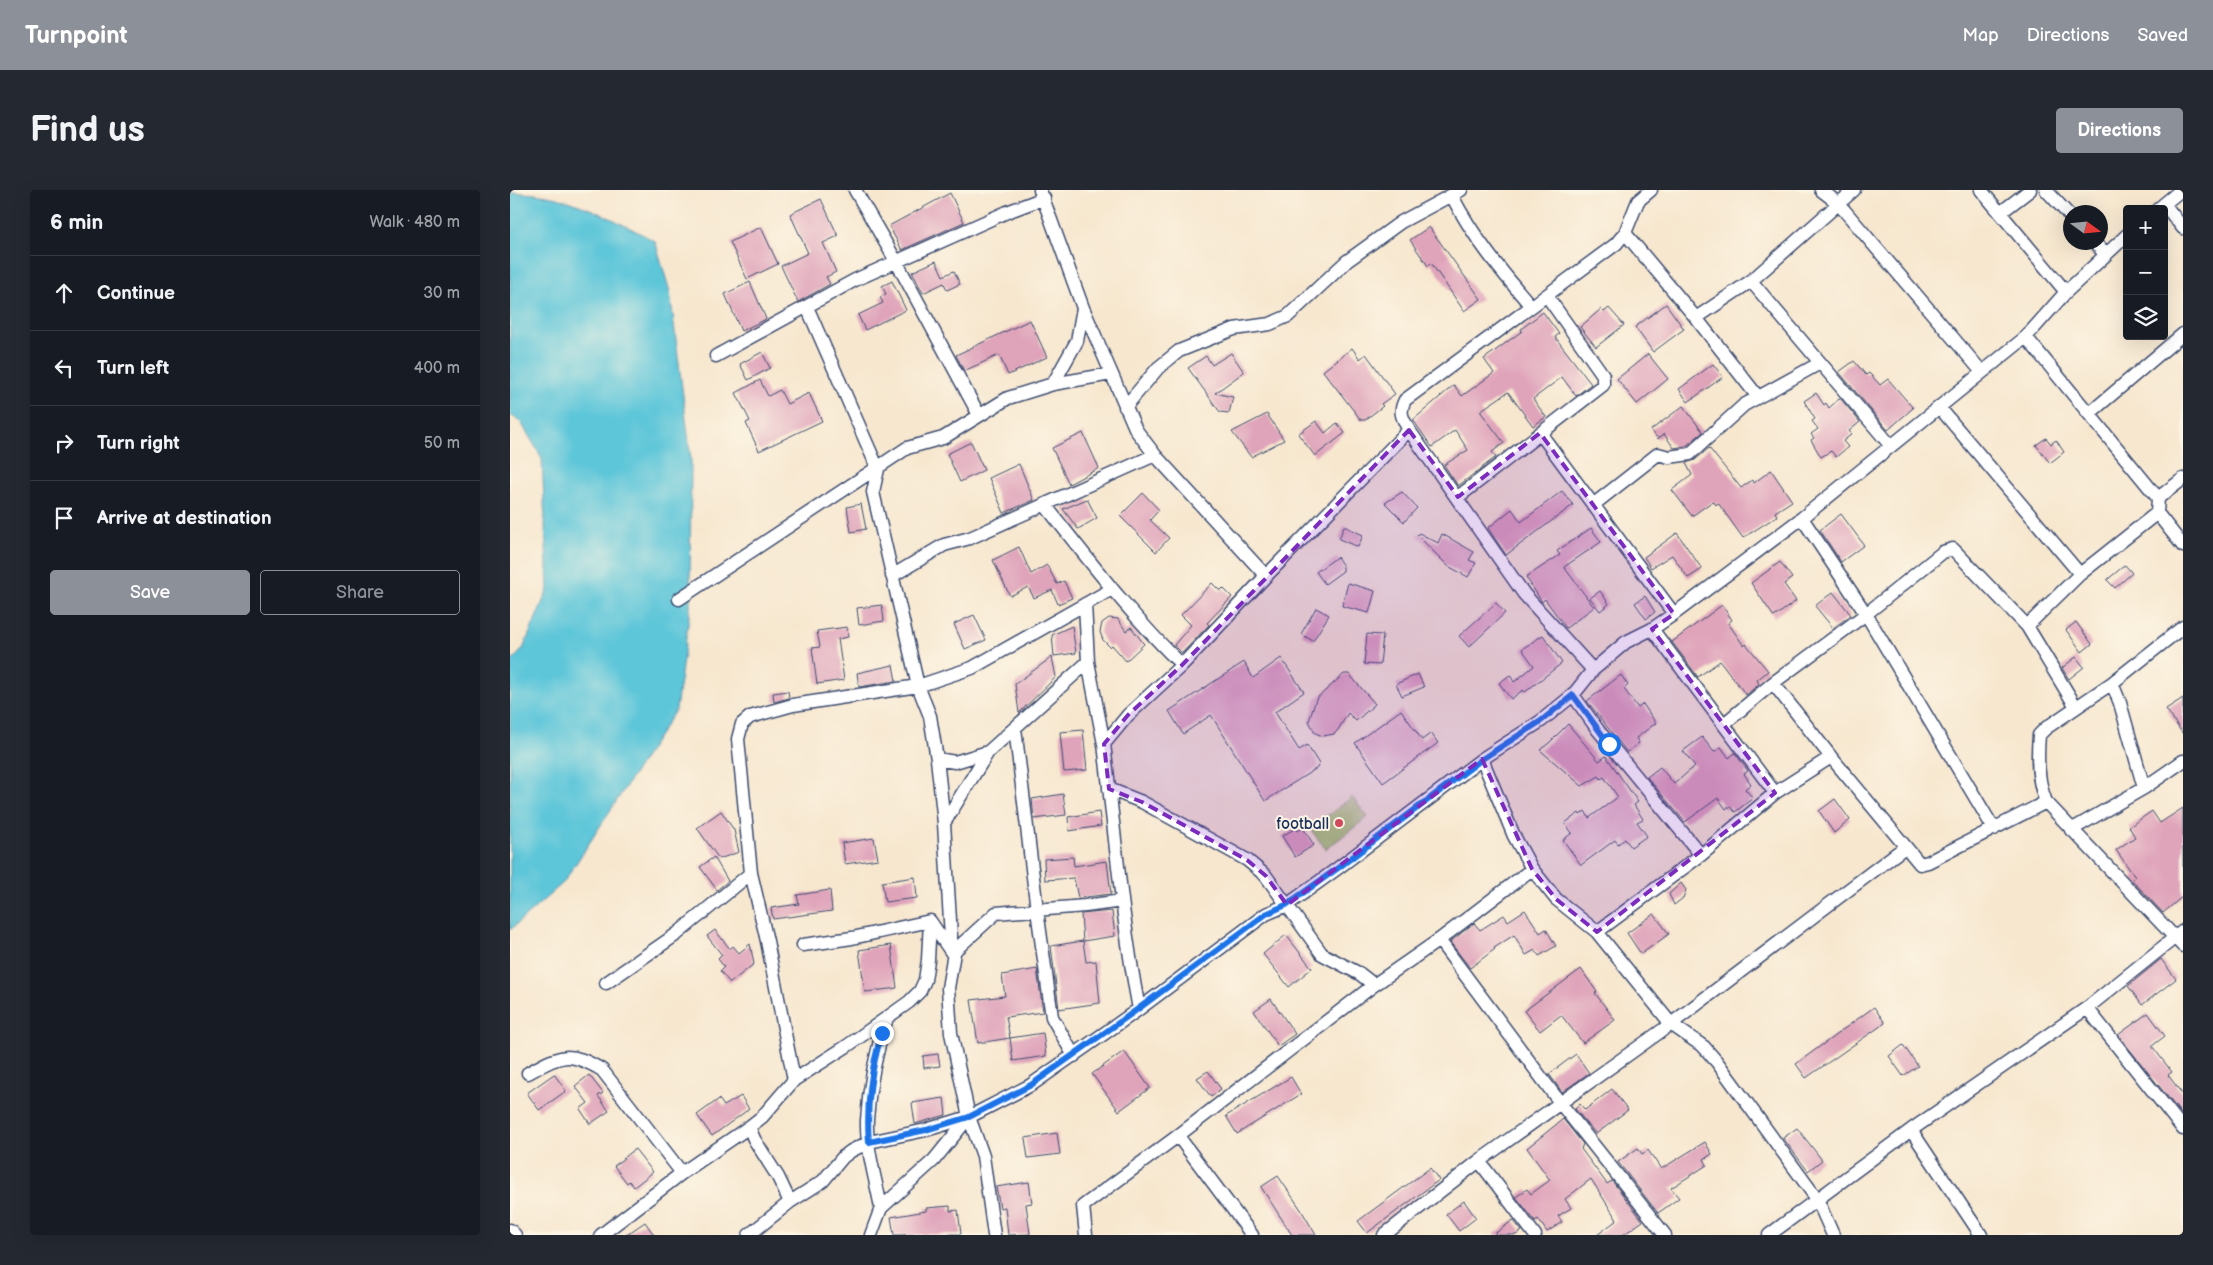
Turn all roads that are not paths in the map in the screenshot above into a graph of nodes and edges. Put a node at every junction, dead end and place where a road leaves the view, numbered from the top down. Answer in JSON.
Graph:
{"nodes":[{"id":1,"x":855,"y":190,"type":"edge"},
{"id":2,"x":1651,"y":190,"type":"edge"},
{"id":3,"x":1821,"y":190,"type":"edge"},
{"id":4,"x":1854,"y":190,"type":"edge"},
{"id":5,"x":1981,"y":190,"type":"edge"},
{"id":6,"x":2030,"y":190,"type":"edge"},
{"id":7,"x":2046,"y":190,"type":"edge"},
{"id":8,"x":2181,"y":190,"type":"edge"},
{"id":9,"x":1456,"y":193,"type":"edge"},
{"id":10,"x":1042,"y":194,"type":"edge"},
{"id":11,"x":1636,"y":195,"type":"edge"},
{"id":12,"x":1838,"y":203,"type":"junction"},
{"id":13,"x":2162,"y":205,"type":"edge"},
{"id":14,"x":2063,"y":208,"type":"edge"},
{"id":15,"x":2000,"y":213,"type":"junction"},
{"id":16,"x":2168,"y":213,"type":"edge"},
{"id":17,"x":2183,"y":228,"type":"edge"},
{"id":18,"x":1625,"y":233,"type":"junction"},
{"id":19,"x":2123,"y":238,"type":"edge"},
{"id":20,"x":2101,"y":250,"type":"edge"},
{"id":21,"x":2105,"y":254,"type":"junction"},
{"id":22,"x":896,"y":261,"type":"junction"},
{"id":23,"x":1751,"y":281,"type":"junction"},
{"id":24,"x":2066,"y":292,"type":"junction"},
{"id":25,"x":1547,"y":296,"type":"junction"},
{"id":26,"x":807,"y":306,"type":"junction"},
{"id":27,"x":1530,"y":306,"type":"junction"},
{"id":28,"x":1083,"y":308,"type":"junction"},
{"id":29,"x":1696,"y":318,"type":"junction"},
{"id":30,"x":2183,"y":334,"type":"edge"},
{"id":31,"x":2026,"y":337,"type":"junction"},
{"id":32,"x":716,"y":356,"type":"dead end"},
{"id":33,"x":1820,"y":364,"type":"junction"},
{"id":34,"x":1982,"y":372,"type":"junction"},
{"id":35,"x":1111,"y":374,"type":"junction"},
{"id":36,"x":1053,"y":384,"type":"junction"},
{"id":37,"x":1758,"y":397,"type":"junction"},
{"id":38,"x":1939,"y":407,"type":"junction"},
{"id":39,"x":1125,"y":408,"type":"junction"},
{"id":40,"x":2090,"y":413,"type":"junction"},
{"id":41,"x":979,"y":415,"type":"junction"},
{"id":42,"x":1409,"y":430,"type":"junction"},
{"id":43,"x":1540,"y":433,"type":"junction"},
{"id":44,"x":1891,"y":446,"type":"junction"},
{"id":45,"x":1155,"y":455,"type":"junction"},
{"id":46,"x":878,"y":468,"type":"junction"},
{"id":47,"x":2183,"y":479,"type":"edge"},
{"id":48,"x":1458,"y":497,"type":"junction"},
{"id":49,"x":2158,"y":498,"type":"junction"},
{"id":50,"x":1046,"y":505,"type":"junction"},
{"id":51,"x":1593,"y":506,"type":"junction"},
{"id":52,"x":2157,"y":513,"type":"junction"},
{"id":53,"x":1802,"y":518,"type":"junction"},
{"id":54,"x":2183,"y":546,"type":"edge"},
{"id":55,"x":2080,"y":574,"type":"junction"},
{"id":56,"x":892,"y":576,"type":"junction"},
{"id":57,"x":1266,"y":576,"type":"junction"},
{"id":58,"x":1112,"y":589,"type":"junction"},
{"id":59,"x":679,"y":599,"type":"dead end"},
{"id":60,"x":1085,"y":604,"type":"junction"},
{"id":61,"x":1674,"y":614,"type":"junction"},
{"id":62,"x":1866,"y":614,"type":"junction"},
{"id":63,"x":2026,"y":626,"type":"junction"},
{"id":64,"x":2183,"y":627,"type":"edge"},
{"id":65,"x":1652,"y":629,"type":"junction"},
{"id":66,"x":1088,"y":662,"type":"junction"},
{"id":67,"x":1182,"y":665,"type":"junction"},
{"id":68,"x":1593,"y":670,"type":"junction"},
{"id":69,"x":1773,"y":683,"type":"junction"},
{"id":70,"x":2112,"y":683,"type":"junction"},
{"id":71,"x":918,"y":686,"type":"junction"},
{"id":72,"x":1573,"y":695,"type":"junction"},
{"id":73,"x":2076,"y":707,"type":"junction"},
{"id":74,"x":1724,"y":724,"type":"junction"},
{"id":75,"x":1015,"y":728,"type":"junction"},
{"id":76,"x":1104,"y":744,"type":"junction"},
{"id":77,"x":988,"y":752,"type":"junction"},
{"id":78,"x":1831,"y":757,"type":"junction"},
{"id":79,"x":937,"y":759,"type":"junction"},
{"id":80,"x":1482,"y":759,"type":"junction"},
{"id":81,"x":2183,"y":761,"type":"edge"},
{"id":82,"x":2144,"y":788,"type":"junction"},
{"id":83,"x":1110,"y":789,"type":"junction"},
{"id":84,"x":1776,"y":793,"type":"junction"},
{"id":85,"x":2046,"y":802,"type":"junction"},
{"id":86,"x":944,"y":823,"type":"junction"},
{"id":87,"x":1994,"y":829,"type":"junction"},
{"id":88,"x":2071,"y":830,"type":"junction"},
{"id":89,"x":1905,"y":847,"type":"junction"},
{"id":90,"x":1701,"y":855,"type":"junction"},
{"id":91,"x":1532,"y":869,"type":"junction"},
{"id":92,"x":750,"y":873,"type":"junction"},
{"id":93,"x":1122,"y":901,"type":"junction"},
{"id":94,"x":1286,"y":905,"type":"junction"},
{"id":95,"x":1037,"y":910,"type":"junction"},
{"id":96,"x":930,"y":921,"type":"junction"},
{"id":97,"x":1597,"y":932,"type":"junction"},
{"id":98,"x":2181,"y":938,"type":"edge"},
{"id":99,"x":1439,"y":940,"type":"junction"},
{"id":100,"x":803,"y":945,"type":"dead end"},
{"id":101,"x":952,"y":953,"type":"junction"},
{"id":102,"x":606,"y":984,"type":"dead end"},
{"id":103,"x":1374,"y":985,"type":"junction"},
{"id":104,"x":2087,"y":1008,"type":"junction"},
{"id":105,"x":1138,"y":1009,"type":"junction"},
{"id":106,"x":887,"y":1018,"type":"junction"},
{"id":107,"x":1671,"y":1024,"type":"junction"},
{"id":108,"x":1074,"y":1056,"type":"junction"},
{"id":109,"x":528,"y":1073,"type":"dead end"},
{"id":110,"x":794,"y":1080,"type":"junction"},
{"id":111,"x":1561,"y":1104,"type":"junction"},
{"id":112,"x":969,"y":1117,"type":"junction"},
{"id":113,"x":750,"y":1127,"type":"junction"},
{"id":114,"x":2183,"y":1129,"type":"edge"},
{"id":115,"x":1911,"y":1130,"type":"junction"},
{"id":116,"x":1178,"y":1136,"type":"junction"},
{"id":117,"x":869,"y":1142,"type":"junction"},
{"id":118,"x":1479,"y":1161,"type":"junction"},
{"id":119,"x":682,"y":1173,"type":"junction"},
{"id":120,"x":1816,"y":1199,"type":"junction"},
{"id":121,"x":790,"y":1202,"type":"junction"},
{"id":122,"x":881,"y":1208,"type":"junction"},
{"id":123,"x":510,"y":1230,"type":"edge"},
{"id":124,"x":1391,"y":1233,"type":"edge"},
{"id":125,"x":515,"y":1235,"type":"edge"},
{"id":126,"x":601,"y":1235,"type":"edge"},
{"id":127,"x":749,"y":1235,"type":"edge"},
{"id":128,"x":871,"y":1235,"type":"edge"},
{"id":129,"x":994,"y":1235,"type":"edge"},
{"id":130,"x":1086,"y":1235,"type":"edge"},
{"id":131,"x":1252,"y":1235,"type":"edge"},
{"id":132,"x":1534,"y":1235,"type":"edge"},
{"id":133,"x":1665,"y":1235,"type":"edge"},
{"id":134,"x":1769,"y":1235,"type":"edge"},
{"id":135,"x":1832,"y":1235,"type":"edge"},
{"id":136,"x":1981,"y":1235,"type":"edge"}],
"edges":[{"from":1,"to":22,"type":"street"},
{"from":2,"to":11,"type":"street"},
{"from":3,"to":12,"type":"street"},
{"from":4,"to":12,"type":"street"},
{"from":5,"to":15,"type":"street"},
{"from":6,"to":15,"type":"street"},
{"from":7,"to":14,"type":"street"},
{"from":8,"to":13,"type":"street"},
{"from":9,"to":27,"type":"street"},
{"from":9,"to":39,"type":"street"},
{"from":10,"to":22,"type":"street"},
{"from":10,"to":28,"type":"street"},
{"from":11,"to":18,"type":"street"},
{"from":12,"to":23,"type":"street"},
{"from":12,"to":34,"type":"street"},
{"from":15,"to":24,"type":"street"},
{"from":16,"to":17,"type":"street"},
{"from":18,"to":25,"type":"street"},
{"from":18,"to":29,"type":"street"},
{"from":19,"to":21,"type":"street"},
{"from":20,"to":21,"type":"street"},
{"from":21,"to":24,"type":"street"},
{"from":22,"to":26,"type":"street"},
{"from":22,"to":41,"type":"street"},
{"from":23,"to":29,"type":"street"},
{"from":23,"to":33,"type":"street"},
{"from":24,"to":31,"type":"street"},
{"from":25,"to":27,"type":"street"},
{"from":25,"to":43,"type":"street"},
{"from":26,"to":32,"type":"street"},
{"from":26,"to":46,"type":"street"},
{"from":27,"to":42,"type":"street"},
{"from":28,"to":35,"type":"street"},
{"from":28,"to":36,"type":"street"},
{"from":29,"to":37,"type":"street"},
{"from":30,"to":40,"type":"street"},
{"from":31,"to":34,"type":"street"},
{"from":31,"to":40,"type":"street"},
{"from":33,"to":37,"type":"street"},
{"from":33,"to":44,"type":"street"},
{"from":34,"to":38,"type":"street"},
{"from":35,"to":36,"type":"street"},
{"from":35,"to":39,"type":"street"},
{"from":36,"to":41,"type":"street"},
{"from":37,"to":51,"type":"street"},
{"from":38,"to":44,"type":"street"},
{"from":38,"to":55,"type":"street"},
{"from":39,"to":45,"type":"street"},
{"from":40,"to":49,"type":"street"},
{"from":41,"to":46,"type":"street"},
{"from":42,"to":48,"type":"street"},
{"from":42,"to":57,"type":"street"},
{"from":43,"to":48,"type":"street"},
{"from":43,"to":51,"type":"street"},
{"from":44,"to":53,"type":"street"},
{"from":45,"to":50,"type":"street"},
{"from":45,"to":57,"type":"street"},
{"from":46,"to":56,"type":"street"},
{"from":46,"to":59,"type":"street"},
{"from":47,"to":49,"type":"street"},
{"from":48,"to":68,"type":"street"},
{"from":49,"to":52,"type":"street"},
{"from":50,"to":56,"type":"street"},
{"from":50,"to":58,"type":"street"},
{"from":51,"to":61,"type":"street"},
{"from":52,"to":54,"type":"street"},
{"from":52,"to":55,"type":"street"},
{"from":53,"to":61,"type":"street"},
{"from":53,"to":62,"type":"street"},
{"from":55,"to":63,"type":"street"},
{"from":56,"to":71,"type":"street"},
{"from":57,"to":67,"type":"street"},
{"from":58,"to":60,"type":"street"},
{"from":58,"to":67,"type":"street"},
{"from":60,"to":66,"type":"street"},
{"from":60,"to":71,"type":"street"},
{"from":61,"to":65,"type":"street"},
{"from":62,"to":63,"type":"street"},
{"from":62,"to":69,"type":"street"},
{"from":62,"to":87,"type":"street"},
{"from":63,"to":73,"type":"street"},
{"from":64,"to":70,"type":"street"},
{"from":65,"to":68,"type":"street"},
{"from":65,"to":74,"type":"street"},
{"from":66,"to":75,"type":"street"},
{"from":66,"to":76,"type":"street"},
{"from":67,"to":76,"type":"street"},
{"from":68,"to":72,"type":"street"},
{"from":69,"to":74,"type":"street"},
{"from":69,"to":78,"type":"street"},
{"from":70,"to":73,"type":"street"},
{"from":70,"to":82,"type":"street"},
{"from":71,"to":79,"type":"street"},
{"from":71,"to":92,"type":"street"},
{"from":72,"to":80,"type":"street"},
{"from":72,"to":90,"type":"street"},
{"from":73,"to":85,"type":"street"},
{"from":74,"to":84,"type":"street"},
{"from":75,"to":77,"type":"street"},
{"from":75,"to":95,"type":"street"},
{"from":76,"to":83,"type":"street"},
{"from":77,"to":79,"type":"street"},
{"from":77,"to":86,"type":"street"},
{"from":78,"to":84,"type":"street"},
{"from":78,"to":89,"type":"street"},
{"from":79,"to":86,"type":"street"},
{"from":80,"to":91,"type":"street"},
{"from":80,"to":94,"type":"street"},
{"from":81,"to":82,"type":"street"},
{"from":82,"to":88,"type":"street"},
{"from":83,"to":93,"type":"street"},
{"from":83,"to":94,"type":"street"},
{"from":84,"to":90,"type":"street"},
{"from":85,"to":87,"type":"street"},
{"from":85,"to":88,"type":"street"},
{"from":86,"to":101,"type":"street"},
{"from":87,"to":89,"type":"street"},
{"from":88,"to":98,"type":"street"},
{"from":89,"to":107,"type":"street"},
{"from":90,"to":97,"type":"street"},
{"from":91,"to":97,"type":"street"},
{"from":91,"to":99,"type":"street"},
{"from":92,"to":102,"type":"street"},
{"from":92,"to":110,"type":"street"},
{"from":93,"to":95,"type":"street"},
{"from":93,"to":105,"type":"street"},
{"from":94,"to":103,"type":"street"},
{"from":94,"to":105,"type":"street"},
{"from":95,"to":101,"type":"street"},
{"from":95,"to":108,"type":"street"},
{"from":96,"to":100,"type":"street"},
{"from":96,"to":101,"type":"street"},
{"from":96,"to":106,"type":"street"},
{"from":97,"to":107,"type":"street"},
{"from":98,"to":104,"type":"street"},
{"from":99,"to":103,"type":"street"},
{"from":99,"to":111,"type":"street"},
{"from":101,"to":112,"type":"street"},
{"from":103,"to":116,"type":"street"},
{"from":104,"to":114,"type":"street"},
{"from":104,"to":115,"type":"street"},
{"from":105,"to":108,"type":"street"},
{"from":106,"to":110,"type":"street"},
{"from":106,"to":117,"type":"street"},
{"from":107,"to":111,"type":"street"},
{"from":107,"to":120,"type":"street"},
{"from":108,"to":112,"type":"street"},
{"from":109,"to":119,"type":"street"},
{"from":110,"to":113,"type":"street"},
{"from":111,"to":118,"type":"street"},
{"from":111,"to":133,"type":"street"},
{"from":112,"to":117,"type":"street"},
{"from":112,"to":122,"type":"street"},
{"from":112,"to":129,"type":"street"},
{"from":113,"to":119,"type":"street"},
{"from":113,"to":121,"type":"street"},
{"from":115,"to":120,"type":"street"},
{"from":115,"to":136,"type":"street"},
{"from":116,"to":130,"type":"street"},
{"from":116,"to":131,"type":"street"},
{"from":117,"to":121,"type":"street"},
{"from":117,"to":122,"type":"street"},
{"from":118,"to":124,"type":"street"},
{"from":118,"to":132,"type":"street"},
{"from":119,"to":126,"type":"street"},
{"from":120,"to":134,"type":"street"},
{"from":120,"to":135,"type":"street"},
{"from":121,"to":127,"type":"street"},
{"from":122,"to":128,"type":"street"},
{"from":123,"to":125,"type":"street"}]}
